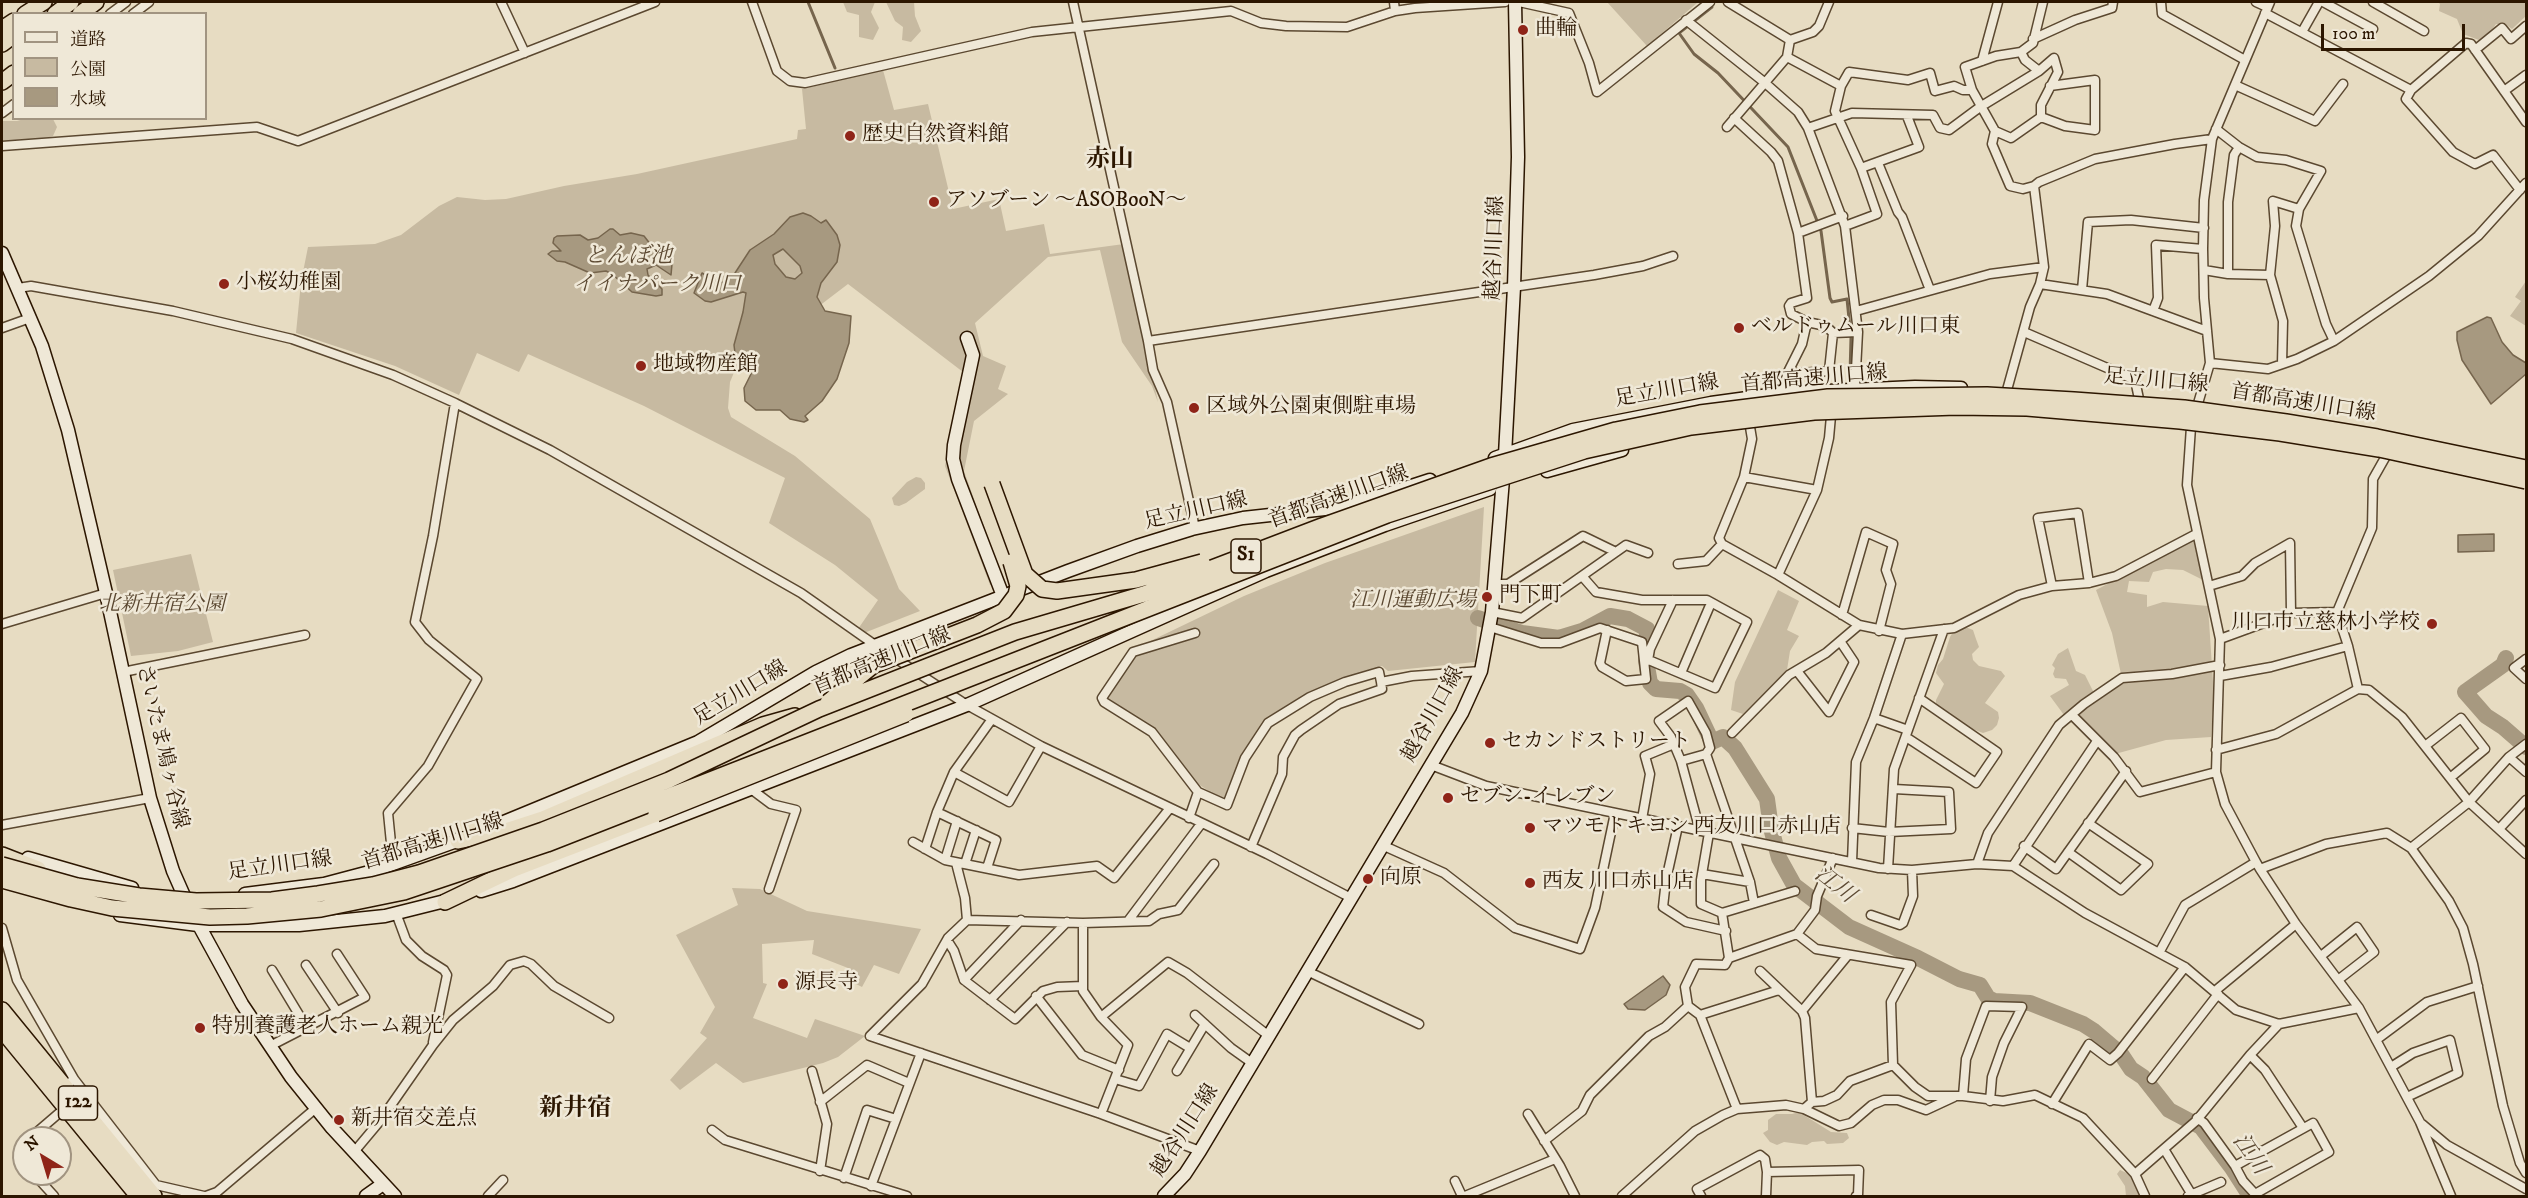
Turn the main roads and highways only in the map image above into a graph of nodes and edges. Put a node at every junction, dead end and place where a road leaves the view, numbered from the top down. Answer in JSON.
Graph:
{"nodes":[{"id":1,"x":44,"y":2,"type":"edge"},
{"id":2,"x":58,"y":2,"type":"edge"},
{"id":3,"x":71,"y":2,"type":"edge"},
{"id":4,"x":96,"y":2,"type":"edge"},
{"id":5,"x":110,"y":2,"type":"edge"},
{"id":6,"x":1517,"y":2,"type":"edge"},
{"id":7,"x":27,"y":12,"type":"edge"},
{"id":8,"x":45,"y":12,"type":"edge"},
{"id":9,"x":58,"y":12,"type":"edge"},
{"id":10,"x":83,"y":12,"type":"edge"},
{"id":11,"x":97,"y":12,"type":"edge"},
{"id":12,"x":2,"y":253,"type":"edge"},
{"id":13,"x":967,"y":338,"type":"dead end"},
{"id":14,"x":1505,"y":455,"type":"junction"},
{"id":15,"x":2526,"y":466,"type":"edge"},
{"id":16,"x":2526,"y":481,"type":"edge"},
{"id":17,"x":1501,"y":485,"type":"junction"},
{"id":18,"x":2526,"y":486,"type":"edge"},
{"id":19,"x":1322,"y":526,"type":"junction"},
{"id":20,"x":1004,"y":596,"type":"junction"},
{"id":21,"x":1109,"y":624,"type":"junction"},
{"id":22,"x":819,"y":709,"type":"junction"},
{"id":23,"x":458,"y":841,"type":"junction"},
{"id":24,"x":2,"y":848,"type":"edge"},
{"id":25,"x":2,"y":855,"type":"edge"},
{"id":26,"x":2,"y":865,"type":"edge"},
{"id":27,"x":2,"y":880,"type":"edge"},
{"id":28,"x":2,"y":886,"type":"edge"},
{"id":29,"x":182,"y":893,"type":"junction"},
{"id":30,"x":139,"y":896,"type":"junction"},
{"id":31,"x":445,"y":902,"type":"junction"},
{"id":32,"x":198,"y":925,"type":"junction"},
{"id":33,"x":2,"y":1010,"type":"edge"},
{"id":34,"x":2,"y":1030,"type":"edge"},
{"id":35,"x":383,"y":1184,"type":"junction"},
{"id":36,"x":150,"y":1192,"type":"edge"},
{"id":37,"x":366,"y":1197,"type":"edge"},
{"id":38,"x":395,"y":1197,"type":"edge"},
{"id":39,"x":1164,"y":1197,"type":"edge"}],
"edges":[{"from":1,"to":7,"type":"highway"},
{"from":2,"to":8,"type":"highway"},
{"from":3,"to":9,"type":"highway"},
{"from":4,"to":10,"type":"highway"},
{"from":5,"to":11,"type":"highway"},
{"from":6,"to":14,"type":"main road","name":"越谷川口線"},
{"from":12,"to":29,"type":"main road","name":"さいたま鳩ヶ谷線"},
{"from":13,"to":20,"type":"main road"},
{"from":14,"to":15,"type":"main road","name":"足立川口線"},
{"from":14,"to":17,"type":"main road","name":"越谷川口線"},
{"from":14,"to":20,"type":"main road","name":"足立川口線"},
{"from":15,"to":19,"type":"highway","name":"首都高速川口線","number":"S1","bridge":true},
{"from":16,"to":21,"type":"highway","name":"首都高速川口線","number":"S1","bridge":true},
{"from":17,"to":18,"type":"main road","name":"足立川口線"},
{"from":17,"to":31,"type":"main road","name":"足立川口線"},
{"from":17,"to":39,"type":"main road","name":"越谷川口線"},
{"from":19,"to":22,"type":"highway","name":"首都高速川口線","number":"S1","bridge":true},
{"from":19,"to":22,"type":"highway","bridge":true},
{"from":20,"to":23,"type":"main road","name":"足立川口線"},
{"from":21,"to":27,"type":"highway","name":"首都高速川口線","number":"S1","bridge":true},
{"from":21,"to":31,"type":"highway","bridge":true},
{"from":22,"to":23,"type":"highway","bridge":true},
{"from":22,"to":30,"type":"highway","name":"首都高速川口線","number":"S1","bridge":true},
{"from":23,"to":29,"type":"main road","name":"足立川口線"},
{"from":24,"to":29,"type":"main road","name":"足立川口線"},
{"from":25,"to":30,"type":"highway","bridge":true},
{"from":26,"to":30,"type":"highway","name":"首都高速川口線","number":"S1","bridge":true},
{"from":28,"to":32,"type":"main road","name":"足立川口線"},
{"from":29,"to":32,"type":"main road","name":"さいたま鳩ヶ谷線"},
{"from":31,"to":32,"type":"main road","name":"足立川口線"},
{"from":32,"to":35,"type":"main road","name":"さいたま鳩ヶ谷線"},
{"from":33,"to":36,"type":"highway","number":"122"},
{"from":34,"to":36,"type":"highway","number":"122"},
{"from":35,"to":37,"type":"main road"},
{"from":35,"to":38,"type":"main road","name":"さいたま鳩ヶ谷線"}]}
